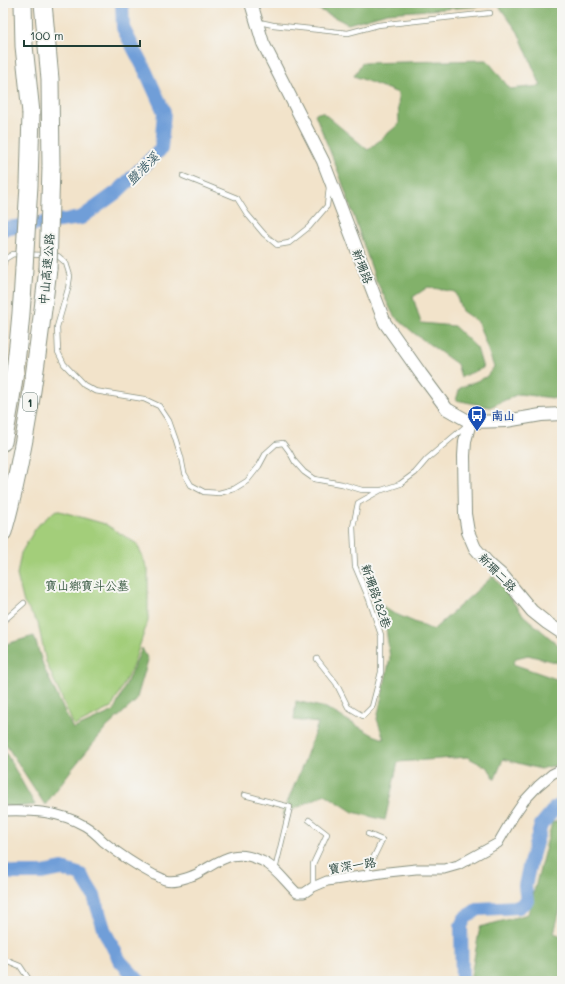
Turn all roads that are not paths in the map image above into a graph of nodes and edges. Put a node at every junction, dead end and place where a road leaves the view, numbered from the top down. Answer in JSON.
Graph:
{"nodes":[{"id":1,"x":23,"y":3,"type":"edge"},
{"id":2,"x":43,"y":3,"type":"edge"},
{"id":3,"x":251,"y":3,"type":"edge"},
{"id":4,"x":490,"y":13,"type":"dead end"},
{"id":5,"x":257,"y":22,"type":"junction"},
{"id":6,"x":318,"y":150,"type":"junction"},
{"id":7,"x":183,"y":176,"type":"dead end"},
{"id":8,"x":3,"y":266,"type":"edge"},
{"id":9,"x":562,"y":414,"type":"edge"},
{"id":10,"x":470,"y":422,"type":"junction"},
{"id":11,"x":3,"y":442,"type":"edge"},
{"id":12,"x":382,"y":490,"type":"junction"},
{"id":13,"x":3,"y":532,"type":"edge"},
{"id":14,"x":24,"y":603,"type":"dead end"},
{"id":15,"x":3,"y":621,"type":"edge"},
{"id":16,"x":562,"y":633,"type":"edge"},
{"id":17,"x":317,"y":659,"type":"dead end"},
{"id":18,"x":562,"y":769,"type":"edge"},
{"id":19,"x":244,"y":795,"type":"dead end"},
{"id":20,"x":3,"y":811,"type":"edge"},
{"id":21,"x":309,"y":820,"type":"dead end"},
{"id":22,"x":368,"y":834,"type":"dead end"},
{"id":23,"x":275,"y":870,"type":"junction"},
{"id":24,"x":365,"y":875,"type":"junction"},
{"id":25,"x":313,"y":887,"type":"junction"},
{"id":26,"x":3,"y":959,"type":"edge"},
{"id":27,"x":30,"y":981,"type":"edge"}],
"edges":[{"from":1,"to":11,"type":"highway","name":"中山高速公路","number":"1","bridge":true},
{"from":2,"to":13,"type":"highway","name":"中山高速公路","number":"1","bridge":true},
{"from":3,"to":5,"type":"street","name":"新珊路"},
{"from":4,"to":5,"type":"lane"},
{"from":5,"to":6,"type":"street","name":"新珊路"},
{"from":6,"to":7,"type":"lane"},
{"from":6,"to":10,"type":"street","name":"新珊路"},
{"from":8,"to":12,"type":"lane","name":"新珊路182巷"},
{"from":9,"to":10,"type":"street"},
{"from":10,"to":12,"type":"lane","name":"新珊路182巷"},
{"from":10,"to":16,"type":"street","name":"新珊二路"},
{"from":12,"to":17,"type":"lane","name":"新珊路182巷"},
{"from":14,"to":15,"type":"lane"},
{"from":18,"to":24,"type":"street","name":"寶深一路"},
{"from":19,"to":23,"type":"lane"},
{"from":20,"to":23,"type":"street","name":"寶深一路"},
{"from":21,"to":25,"type":"lane"},
{"from":22,"to":24,"type":"lane"},
{"from":23,"to":25,"type":"street","name":"寶深一路"},
{"from":24,"to":25,"type":"street","name":"寶深一路"},
{"from":26,"to":27,"type":"lane"}]}
